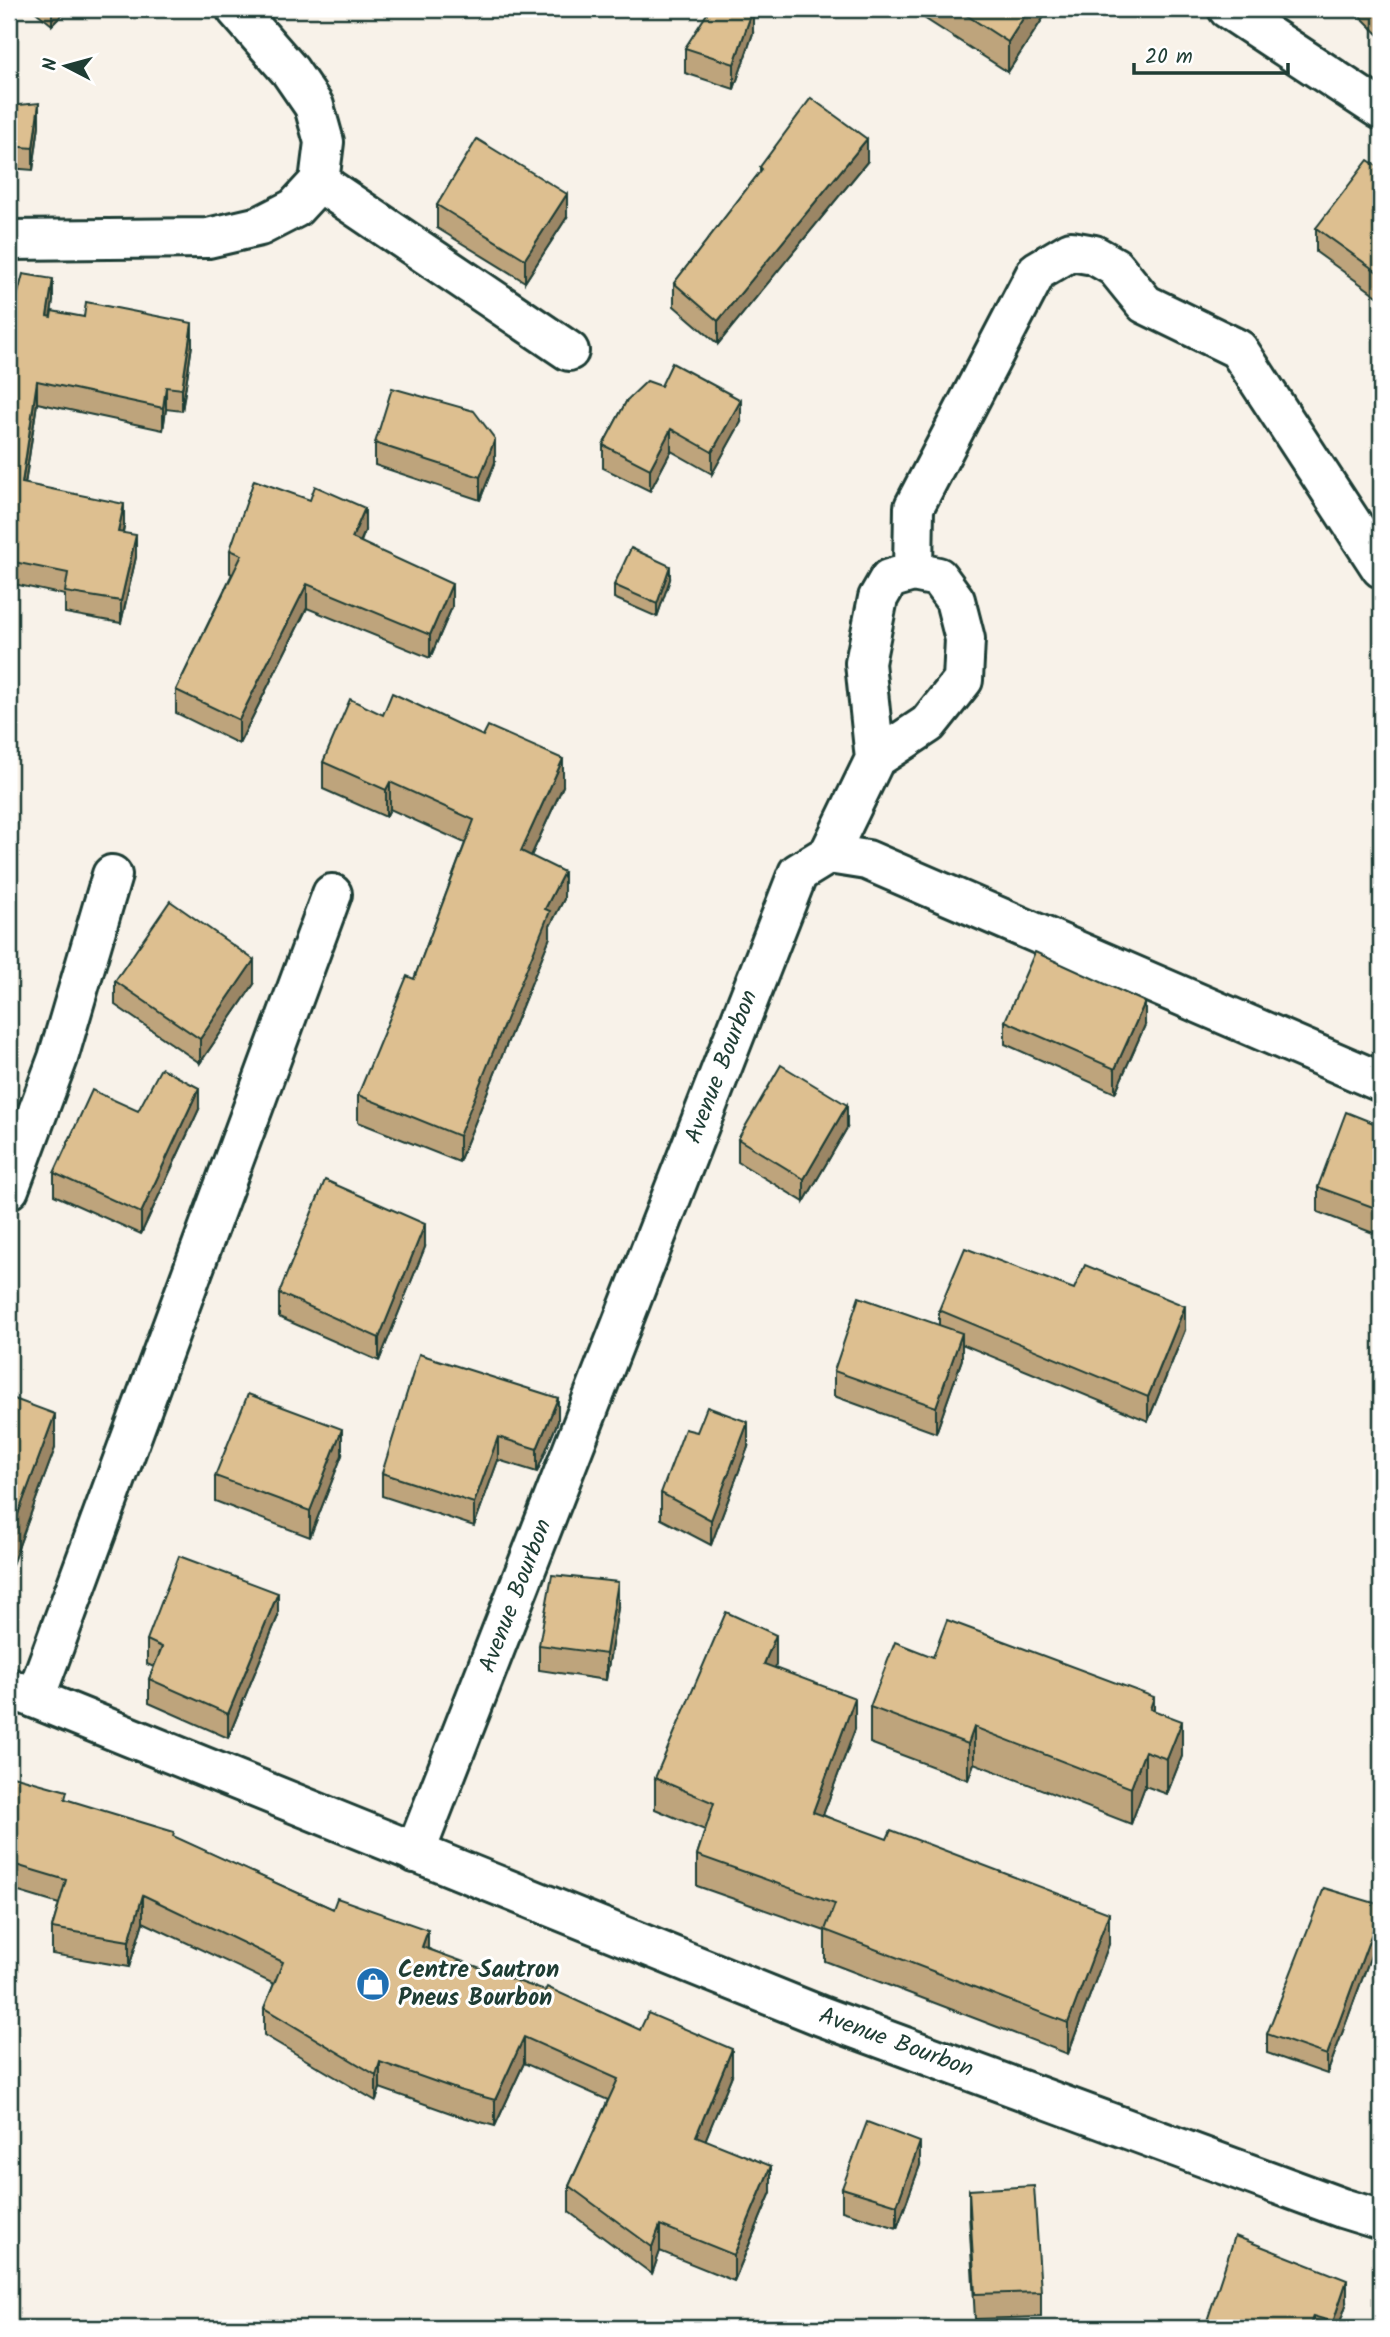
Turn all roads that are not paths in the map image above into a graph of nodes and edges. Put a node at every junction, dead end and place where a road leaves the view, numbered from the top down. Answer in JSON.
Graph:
{"nodes":[{"id":1,"x":236,"y":9,"type":"edge"},
{"id":2,"x":1228,"y":9,"type":"edge"},
{"id":3,"x":1381,"y":110,"type":"edge"},
{"id":4,"x":319,"y":182,"type":"junction"},
{"id":5,"x":9,"y":240,"type":"edge"},
{"id":6,"x":569,"y":351,"type":"dead end"},
{"id":7,"x":1381,"y":568,"type":"edge"},
{"id":8,"x":913,"y":572,"type":"junction"},
{"id":9,"x":875,"y":759,"type":"junction"},
{"id":10,"x":829,"y":854,"type":"junction"},
{"id":11,"x":112,"y":875,"type":"dead end"},
{"id":12,"x":332,"y":894,"type":"dead end"},
{"id":13,"x":1381,"y":1082,"type":"edge"},
{"id":14,"x":9,"y":1189,"type":"edge"},
{"id":15,"x":22,"y":1693,"type":"edge"},
{"id":16,"x":415,"y":1853,"type":"junction"},
{"id":17,"x":1381,"y":2220,"type":"edge"}],
"edges":[{"from":1,"to":4,"type":"street"},
{"from":2,"to":3,"type":"street"},
{"from":4,"to":5,"type":"street"},
{"from":4,"to":6,"type":"street"},
{"from":7,"to":8,"type":"street"},
{"from":8,"to":9,"type":"street"},
{"from":8,"to":9,"type":"street"},
{"from":9,"to":10,"type":"street"},
{"from":10,"to":13,"type":"street"},
{"from":10,"to":16,"type":"street","name":"Avenue Bourbon"},
{"from":11,"to":14,"type":"street"},
{"from":12,"to":15,"type":"street"},
{"from":15,"to":16,"type":"street","name":"Avenue Bourbon"},
{"from":16,"to":17,"type":"street","name":"Avenue Bourbon"}]}
